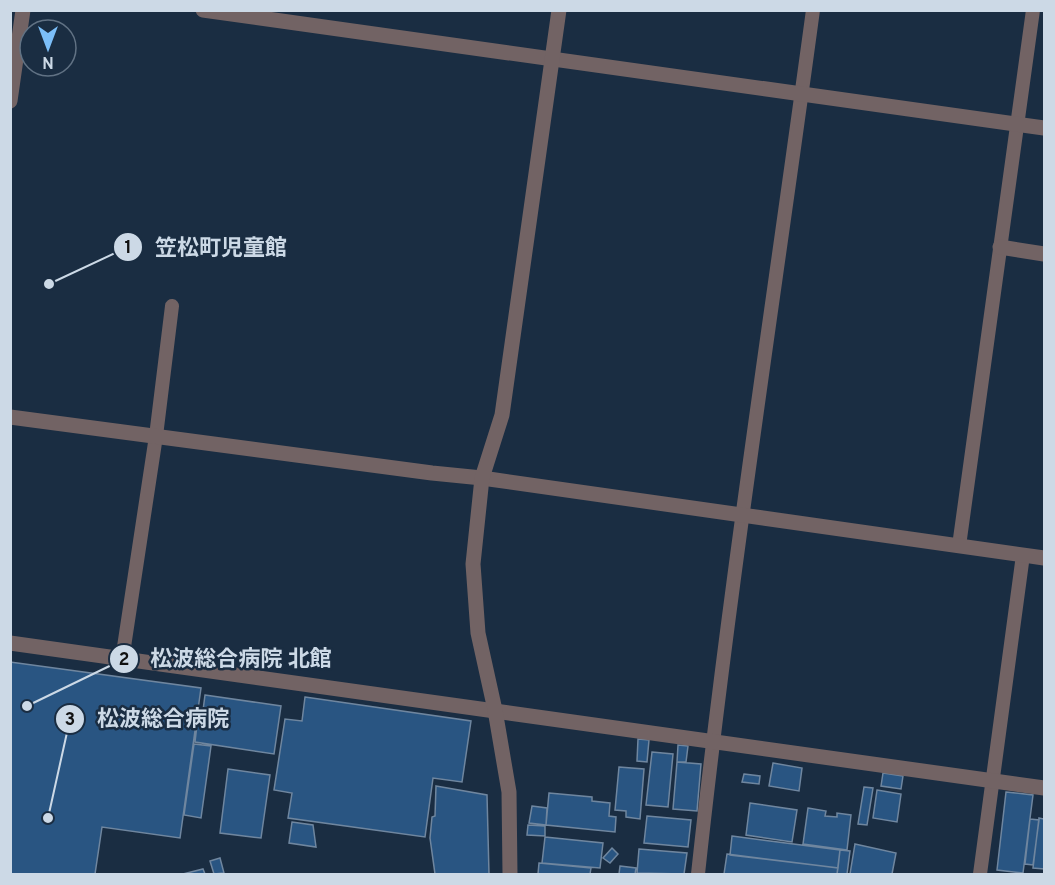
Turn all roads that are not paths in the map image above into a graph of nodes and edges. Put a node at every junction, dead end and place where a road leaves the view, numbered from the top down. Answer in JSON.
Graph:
{"nodes":[{"id":1,"x":23,"y":10,"type":"edge"},
{"id":2,"x":204,"y":10,"type":"edge"},
{"id":3,"x":559,"y":10,"type":"edge"},
{"id":4,"x":813,"y":10,"type":"edge"},
{"id":5,"x":1033,"y":10,"type":"edge"},
{"id":6,"x":552,"y":60,"type":"junction"},
{"id":7,"x":801,"y":95,"type":"junction"},
{"id":8,"x":10,"y":101,"type":"edge"},
{"id":9,"x":1017,"y":125,"type":"junction"},
{"id":10,"x":1044,"y":129,"type":"edge"},
{"id":11,"x":1000,"y":247,"type":"junction"},
{"id":12,"x":1044,"y":254,"type":"edge"},
{"id":13,"x":172,"y":306,"type":"dead end"},
{"id":14,"x":10,"y":417,"type":"edge"},
{"id":15,"x":156,"y":436,"type":"junction"},
{"id":16,"x":482,"y":478,"type":"junction"},
{"id":17,"x":741,"y":515,"type":"junction"},
{"id":18,"x":959,"y":546,"type":"junction"},
{"id":19,"x":1023,"y":555,"type":"junction"},
{"id":20,"x":1044,"y":558,"type":"edge"},
{"id":21,"x":10,"y":643,"type":"edge"},
{"id":22,"x":122,"y":660,"type":"junction"},
{"id":23,"x":495,"y":710,"type":"junction"},
{"id":24,"x":712,"y":741,"type":"junction"},
{"id":25,"x":991,"y":781,"type":"junction"},
{"id":26,"x":1044,"y":788,"type":"edge"},
{"id":27,"x":510,"y":874,"type":"edge"},
{"id":28,"x":698,"y":874,"type":"edge"},
{"id":29,"x":980,"y":874,"type":"edge"}],
"edges":[{"from":1,"to":8,"type":"street"},
{"from":2,"to":6,"type":"street"},
{"from":3,"to":6,"type":"street"},
{"from":4,"to":7,"type":"lane"},
{"from":5,"to":9,"type":"lane"},
{"from":6,"to":7,"type":"street"},
{"from":6,"to":16,"type":"street"},
{"from":7,"to":9,"type":"street"},
{"from":7,"to":17,"type":"lane"},
{"from":9,"to":10,"type":"street"},
{"from":9,"to":11,"type":"lane"},
{"from":11,"to":12,"type":"street"},
{"from":11,"to":18,"type":"lane"},
{"from":13,"to":15,"type":"lane"},
{"from":14,"to":15,"type":"street"},
{"from":15,"to":16,"type":"street"},
{"from":15,"to":22,"type":"lane"},
{"from":16,"to":17,"type":"street"},
{"from":16,"to":23,"type":"street"},
{"from":17,"to":18,"type":"street"},
{"from":17,"to":24,"type":"lane"},
{"from":18,"to":19,"type":"street"},
{"from":19,"to":20,"type":"street"},
{"from":19,"to":25,"type":"lane"},
{"from":21,"to":22,"type":"street"},
{"from":22,"to":23,"type":"street"},
{"from":23,"to":24,"type":"street"},
{"from":23,"to":27,"type":"street"},
{"from":24,"to":25,"type":"street"},
{"from":24,"to":28,"type":"lane"},
{"from":25,"to":26,"type":"street"},
{"from":25,"to":29,"type":"lane"}]}
